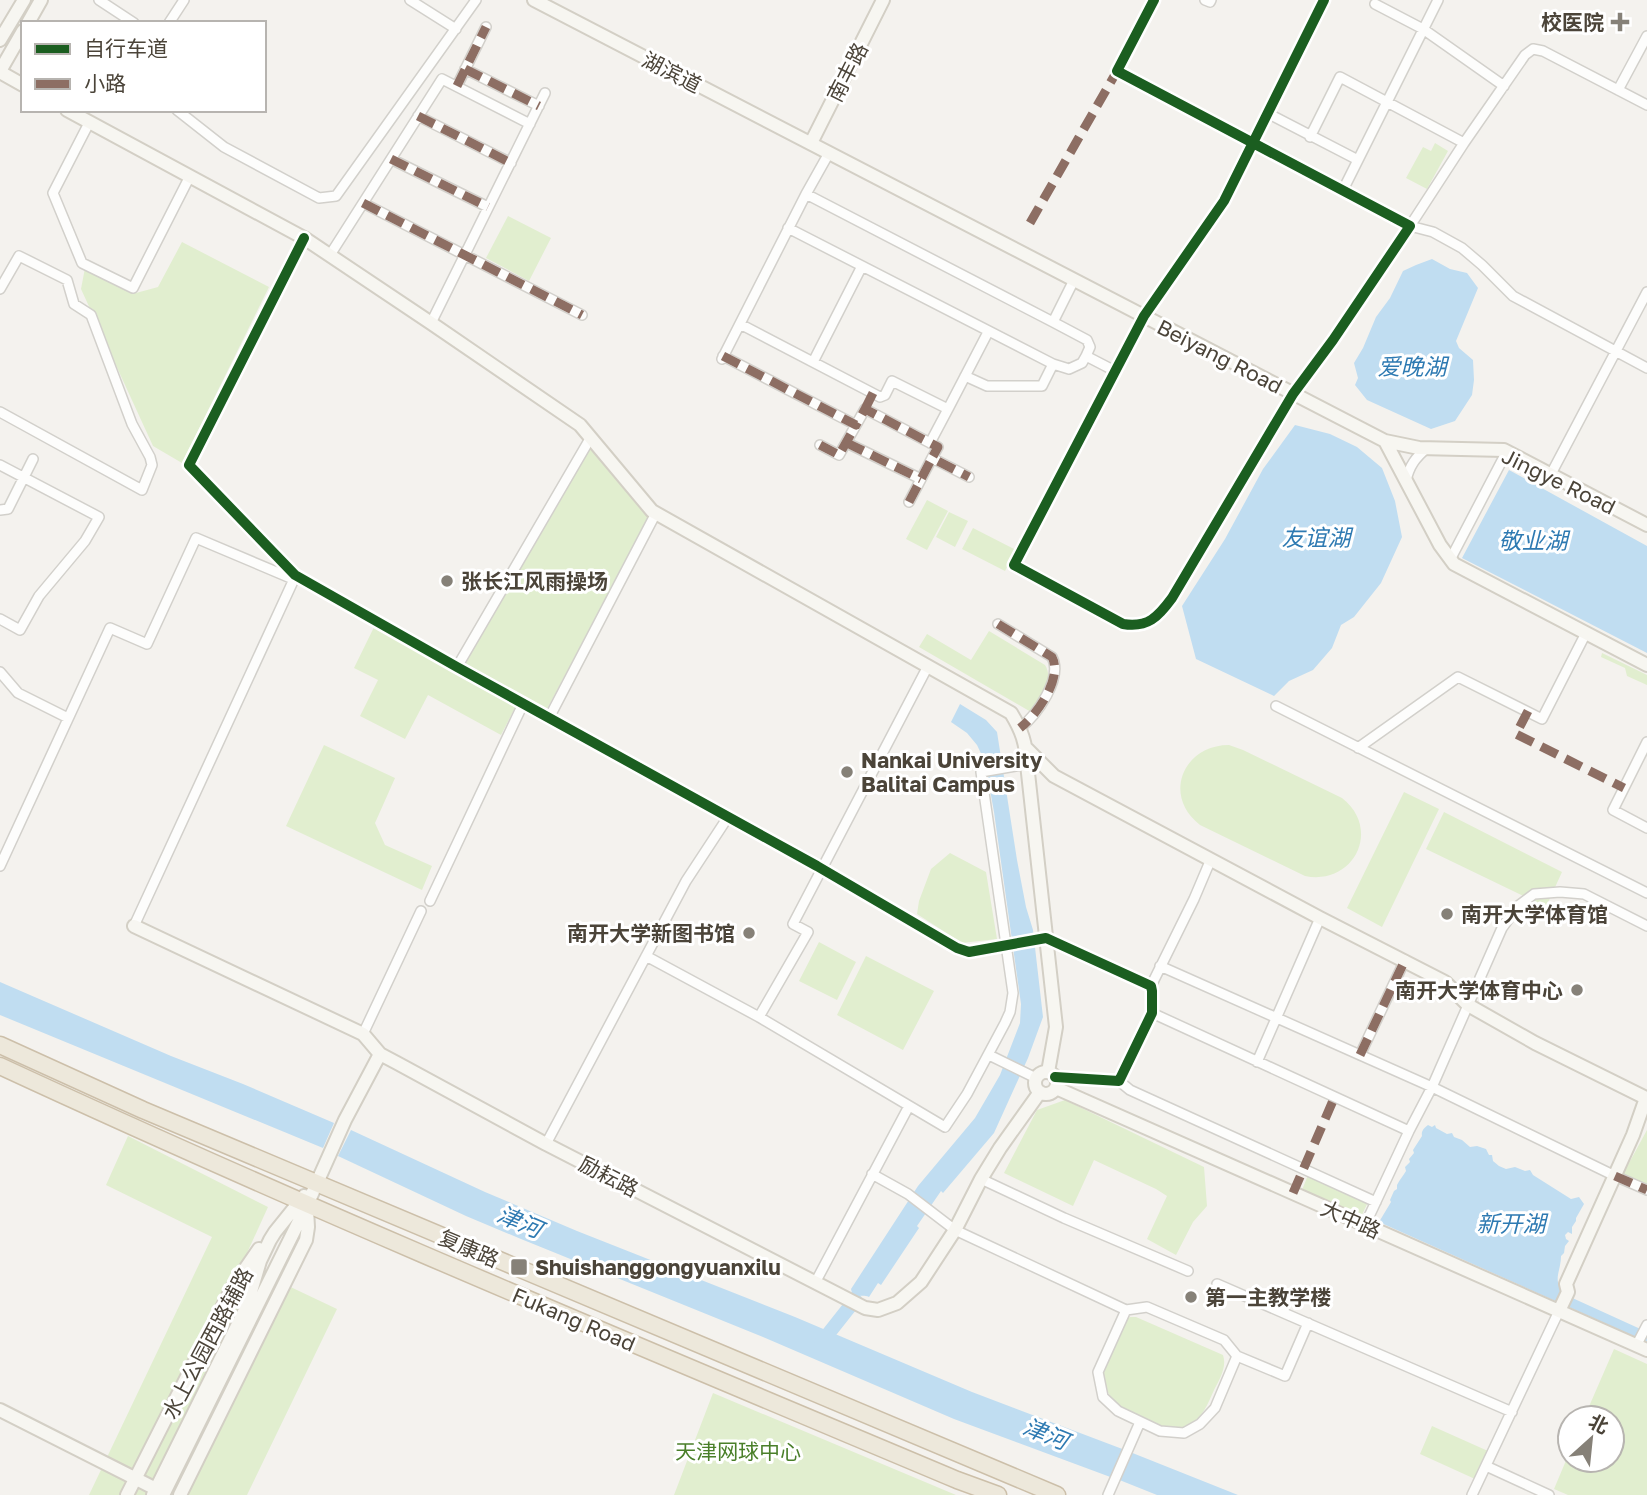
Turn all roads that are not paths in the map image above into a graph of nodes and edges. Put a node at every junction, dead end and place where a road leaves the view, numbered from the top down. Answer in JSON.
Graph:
{"nodes":[{"id":1,"x":24,"y":0,"type":"edge"},
{"id":2,"x":41,"y":0,"type":"edge"},
{"id":3,"x":99,"y":0,"type":"edge"},
{"id":4,"x":184,"y":0,"type":"edge"},
{"id":5,"x":410,"y":0,"type":"edge"},
{"id":6,"x":476,"y":0,"type":"edge"},
{"id":7,"x":534,"y":0,"type":"edge"},
{"id":8,"x":883,"y":0,"type":"edge"},
{"id":9,"x":1154,"y":0,"type":"edge"},
{"id":10,"x":1206,"y":0,"type":"edge"},
{"id":11,"x":1211,"y":0,"type":"edge"},
{"id":12,"x":1324,"y":0,"type":"edge"},
{"id":13,"x":1438,"y":0,"type":"edge"},
{"id":14,"x":1375,"y":4,"type":"dead end"},
{"id":15,"x":29,"y":21,"type":"edge"},
{"id":16,"x":131,"y":21,"type":"edge"},
{"id":17,"x":170,"y":21,"type":"edge"},
{"id":18,"x":486,"y":27,"type":"dead end"},
{"id":19,"x":456,"y":29,"type":"junction"},
{"id":20,"x":1423,"y":29,"type":"junction"},
{"id":21,"x":1647,"y":36,"type":"edge"},
{"id":22,"x":20,"y":37,"type":"edge"},
{"id":23,"x":0,"y":40,"type":"edge"},
{"id":24,"x":0,"y":59,"type":"edge"},
{"id":25,"x":465,"y":69,"type":"junction"},
{"id":26,"x":0,"y":71,"type":"edge"},
{"id":27,"x":21,"y":84,"type":"edge"},
{"id":28,"x":457,"y":86,"type":"junction"},
{"id":29,"x":1504,"y":86,"type":"junction"},
{"id":30,"x":1618,"y":90,"type":"junction"},
{"id":31,"x":545,"y":93,"type":"dead end"},
{"id":32,"x":1387,"y":102,"type":"junction"},
{"id":33,"x":1647,"y":105,"type":"edge"},
{"id":34,"x":539,"y":106,"type":"junction"},
{"id":35,"x":70,"y":112,"type":"edge"},
{"id":36,"x":180,"y":112,"type":"edge"},
{"id":37,"x":1267,"y":113,"type":"junction"},
{"id":38,"x":418,"y":117,"type":"junction"},
{"id":39,"x":89,"y":123,"type":"junction"},
{"id":40,"x":530,"y":124,"type":"junction"},
{"id":41,"x":1310,"y":137,"type":"junction"},
{"id":42,"x":811,"y":143,"type":"junction"},
{"id":43,"x":1253,"y":143,"type":"junction"},
{"id":44,"x":1464,"y":143,"type":"junction"},
{"id":45,"x":829,"y":153,"type":"junction"},
{"id":46,"x":391,"y":159,"type":"junction"},
{"id":47,"x":1358,"y":160,"type":"junction"},
{"id":48,"x":510,"y":163,"type":"junction"},
{"id":49,"x":190,"y":176,"type":"junction"},
{"id":50,"x":1343,"y":190,"type":"junction"},
{"id":51,"x":806,"y":194,"type":"junction"},
{"id":52,"x":363,"y":203,"type":"junction"},
{"id":53,"x":488,"y":207,"type":"junction"},
{"id":54,"x":1410,"y":226,"type":"junction"},
{"id":55,"x":789,"y":228,"type":"junction"},
{"id":56,"x":304,"y":238,"type":"junction"},
{"id":57,"x":465,"y":254,"type":"junction"},
{"id":58,"x":330,"y":255,"type":"junction"},
{"id":59,"x":862,"y":266,"type":"junction"},
{"id":60,"x":1074,"y":280,"type":"junction"},
{"id":61,"x":0,"y":289,"type":"edge"},
{"id":62,"x":1647,"y":292,"type":"edge"},
{"id":63,"x":582,"y":315,"type":"dead end"},
{"id":64,"x":1144,"y":316,"type":"junction"},
{"id":65,"x":1053,"y":322,"type":"junction"},
{"id":66,"x":431,"y":323,"type":"junction"},
{"id":67,"x":740,"y":324,"type":"junction"},
{"id":68,"x":987,"y":334,"type":"dead end"},
{"id":69,"x":1615,"y":351,"type":"junction"},
{"id":70,"x":1086,"y":356,"type":"junction"},
{"id":71,"x":813,"y":362,"type":"junction"},
{"id":72,"x":1053,"y":364,"type":"junction"},
{"id":73,"x":1647,"y":368,"type":"edge"},
{"id":74,"x":1115,"y":371,"type":"junction"},
{"id":75,"x":965,"y":376,"type":"junction"},
{"id":76,"x":873,"y":393,"type":"junction"},
{"id":77,"x":1293,"y":394,"type":"junction"},
{"id":78,"x":864,"y":409,"type":"junction"},
{"id":79,"x":948,"y":409,"type":"junction"},
{"id":80,"x":0,"y":412,"type":"edge"},
{"id":81,"x":856,"y":425,"type":"junction"},
{"id":82,"x":591,"y":437,"type":"junction"},
{"id":83,"x":1385,"y":441,"type":"junction"},
{"id":84,"x":847,"y":443,"type":"junction"},
{"id":85,"x":930,"y":443,"type":"junction"},
{"id":86,"x":820,"y":445,"type":"dead end"},
{"id":87,"x":1427,"y":448,"type":"junction"},
{"id":88,"x":1507,"y":451,"type":"junction"},
{"id":89,"x":932,"y":458,"type":"junction"},
{"id":90,"x":33,"y":459,"type":"dead end"},
{"id":91,"x":0,"y":466,"type":"edge"},
{"id":92,"x":1551,"y":474,"type":"junction"},
{"id":93,"x":969,"y":477,"type":"dead end"},
{"id":94,"x":23,"y":478,"type":"junction"},
{"id":95,"x":921,"y":479,"type":"junction"},
{"id":96,"x":1406,"y":481,"type":"junction"},
{"id":97,"x":909,"y":502,"type":"dead end"},
{"id":98,"x":0,"y":510,"type":"edge"},
{"id":99,"x":656,"y":513,"type":"junction"},
{"id":100,"x":1647,"y":524,"type":"edge"},
{"id":101,"x":1450,"y":560,"type":"junction"},
{"id":102,"x":294,"y":577,"type":"junction"},
{"id":103,"x":0,"y":620,"type":"edge"},
{"id":104,"x":998,"y":624,"type":"dead end"},
{"id":105,"x":1586,"y":633,"type":"junction"},
{"id":106,"x":1647,"y":664,"type":"edge"},
{"id":107,"x":928,"y":666,"type":"junction"},
{"id":108,"x":457,"y":667,"type":"junction"},
{"id":109,"x":0,"y":672,"type":"edge"},
{"id":110,"x":523,"y":704,"type":"junction"},
{"id":111,"x":1276,"y":706,"type":"dead end"},
{"id":112,"x":68,"y":718,"type":"junction"},
{"id":113,"x":549,"y":718,"type":"junction"},
{"id":114,"x":1020,"y":728,"type":"junction"},
{"id":115,"x":1647,"y":742,"type":"edge"},
{"id":116,"x":1027,"y":748,"type":"junction"},
{"id":117,"x":1358,"y":748,"type":"junction"},
{"id":118,"x":1027,"y":764,"type":"junction"},
{"id":119,"x":728,"y":817,"type":"junction"},
{"id":120,"x":1647,"y":828,"type":"edge"},
{"id":121,"x":1212,"y":859,"type":"junction"},
{"id":122,"x":0,"y":866,"type":"edge"},
{"id":123,"x":823,"y":869,"type":"junction"},
{"id":124,"x":1647,"y":893,"type":"edge"},
{"id":125,"x":430,"y":901,"type":"dead end"},
{"id":126,"x":421,"y":911,"type":"dead end"},
{"id":127,"x":1320,"y":918,"type":"junction"},
{"id":128,"x":134,"y":926,"type":"joint"},
{"id":129,"x":1647,"y":926,"type":"edge"},
{"id":130,"x":1046,"y":939,"type":"junction"},
{"id":131,"x":1005,"y":947,"type":"junction"},
{"id":132,"x":646,"y":956,"type":"junction"},
{"id":133,"x":1405,"y":960,"type":"junction"},
{"id":134,"x":1160,"y":966,"type":"junction"},
{"id":135,"x":1151,"y":986,"type":"junction"},
{"id":136,"x":1468,"y":1005,"type":"junction"},
{"id":137,"x":1152,"y":1013,"type":"junction"},
{"id":138,"x":759,"y":1017,"type":"junction"},
{"id":139,"x":1277,"y":1018,"type":"junction"},
{"id":140,"x":363,"y":1034,"type":"junction"},
{"id":141,"x":0,"y":1045,"type":"edge"},
{"id":142,"x":380,"y":1054,"type":"junction"},
{"id":143,"x":989,"y":1055,"type":"junction"},
{"id":144,"x":1360,"y":1055,"type":"junction"},
{"id":145,"x":1257,"y":1062,"type":"junction"},
{"id":146,"x":0,"y":1066,"type":"edge"},
{"id":147,"x":1044,"y":1078,"type":"junction"},
{"id":148,"x":1119,"y":1081,"type":"junction"},
{"id":149,"x":1432,"y":1087,"type":"junction"},
{"id":150,"x":1646,"y":1098,"type":"edge"},
{"id":151,"x":909,"y":1106,"type":"junction"},
{"id":152,"x":1409,"y":1131,"type":"junction"},
{"id":153,"x":546,"y":1144,"type":"junction"},
{"id":154,"x":872,"y":1174,"type":"junction"},
{"id":155,"x":1615,"y":1176,"type":"junction"},
{"id":156,"x":981,"y":1179,"type":"junction"},
{"id":157,"x":316,"y":1183,"type":"junction"},
{"id":158,"x":1647,"y":1190,"type":"edge"},
{"id":159,"x":1376,"y":1202,"type":"junction"},
{"id":160,"x":303,"y":1203,"type":"junction"},
{"id":161,"x":1365,"y":1225,"type":"junction"},
{"id":162,"x":955,"y":1230,"type":"junction"},
{"id":163,"x":1188,"y":1271,"type":"dead end"},
{"id":164,"x":815,"y":1283,"type":"junction"},
{"id":165,"x":1217,"y":1284,"type":"dead end"},
{"id":166,"x":250,"y":1309,"type":"junction"},
{"id":167,"x":1560,"y":1309,"type":"junction"},
{"id":168,"x":1126,"y":1310,"type":"junction"},
{"id":169,"x":1308,"y":1323,"type":"junction"},
{"id":170,"x":1646,"y":1326,"type":"edge"},
{"id":171,"x":1641,"y":1346,"type":"edge"},
{"id":172,"x":1237,"y":1356,"type":"junction"},
{"id":173,"x":0,"y":1410,"type":"edge"},
{"id":174,"x":1512,"y":1412,"type":"junction"},
{"id":175,"x":0,"y":1417,"type":"edge"},
{"id":176,"x":1140,"y":1422,"type":"junction"},
{"id":177,"x":1486,"y":1466,"type":"junction"},
{"id":178,"x":132,"y":1485,"type":"edge"},
{"id":179,"x":158,"y":1493,"type":"edge"},
{"id":180,"x":180,"y":1495,"type":"edge"},
{"id":181,"x":998,"y":1495,"type":"edge"},
{"id":182,"x":1057,"y":1495,"type":"edge"},
{"id":183,"x":1108,"y":1495,"type":"edge"},
{"id":184,"x":1472,"y":1495,"type":"edge"},
{"id":185,"x":1549,"y":1495,"type":"edge"}],
"edges":[{"from":1,"to":23,"type":"street"},
{"from":2,"to":15,"type":"street"},
{"from":3,"to":16,"type":"street"},
{"from":4,"to":17,"type":"street"},
{"from":5,"to":19,"type":"street"},
{"from":6,"to":19,"type":"street"},
{"from":7,"to":42,"type":"street","name":"湖滨道"},
{"from":8,"to":42,"type":"street","name":"南丰路"},
{"from":9,"to":43,"type":"street"},
{"from":10,"to":11,"type":"street"},
{"from":12,"to":37,"type":"street"},
{"from":13,"to":20,"type":"street"},
{"from":14,"to":20,"type":"street"},
{"from":18,"to":25,"type":"street"},
{"from":19,"to":36,"type":"street"},
{"from":20,"to":29,"type":"street"},
{"from":20,"to":32,"type":"street"},
{"from":21,"to":30,"type":"street"},
{"from":22,"to":24,"type":"street"},
{"from":22,"to":26,"type":"street"},
{"from":25,"to":28,"type":"street"},
{"from":25,"to":34,"type":"street"},
{"from":26,"to":27,"type":"street"},
{"from":28,"to":38,"type":"street"},
{"from":28,"to":40,"type":"street"},
{"from":29,"to":30,"type":"street"},
{"from":29,"to":44,"type":"street"},
{"from":30,"to":33,"type":"street"},
{"from":31,"to":34,"type":"street"},
{"from":32,"to":41,"type":"street"},
{"from":32,"to":44,"type":"street"},
{"from":32,"to":47,"type":"street"},
{"from":34,"to":40,"type":"street"},
{"from":35,"to":39,"type":"street"},
{"from":37,"to":41,"type":"street"},
{"from":37,"to":43,"type":"street"},
{"from":38,"to":46,"type":"street"},
{"from":38,"to":48,"type":"street"},
{"from":39,"to":49,"type":"street"},
{"from":39,"to":49,"type":"street"},
{"from":40,"to":48,"type":"street"},
{"from":41,"to":47,"type":"street"},
{"from":42,"to":45,"type":"street","name":"Beiyang Road"},
{"from":43,"to":50,"type":"street"},
{"from":43,"to":64,"type":"street"},
{"from":44,"to":54,"type":"street"},
{"from":45,"to":51,"type":"street"},
{"from":45,"to":60,"type":"street","name":"Beiyang Road"},
{"from":46,"to":52,"type":"street"},
{"from":46,"to":53,"type":"street"},
{"from":47,"to":50,"type":"street"},
{"from":48,"to":53,"type":"street"},
{"from":49,"to":56,"type":"street"},
{"from":50,"to":54,"type":"street"},
{"from":51,"to":55,"type":"street"},
{"from":51,"to":65,"type":"street"},
{"from":52,"to":57,"type":"street"},
{"from":52,"to":58,"type":"street"},
{"from":53,"to":57,"type":"street"},
{"from":54,"to":69,"type":"street"},
{"from":54,"to":77,"type":"street"},
{"from":55,"to":59,"type":"street"},
{"from":55,"to":67,"type":"street"},
{"from":56,"to":58,"type":"street"},
{"from":56,"to":102,"type":"street"},
{"from":57,"to":63,"type":"street"},
{"from":57,"to":66,"type":"street"},
{"from":58,"to":66,"type":"street"},
{"from":59,"to":71,"type":"street"},
{"from":59,"to":72,"type":"street"},
{"from":60,"to":64,"type":"street","name":"Beiyang Road"},
{"from":60,"to":65,"type":"street"},
{"from":61,"to":80,"type":"street"},
{"from":62,"to":69,"type":"street"},
{"from":64,"to":74,"type":"street"},
{"from":64,"to":77,"type":"street","name":"Beiyang Road"},
{"from":65,"to":70,"type":"street"},
{"from":66,"to":82,"type":"street"},
{"from":67,"to":71,"type":"street"},
{"from":67,"to":81,"type":"street"},
{"from":68,"to":75,"type":"street"},
{"from":69,"to":73,"type":"street"},
{"from":69,"to":92,"type":"street"},
{"from":70,"to":72,"type":"street"},
{"from":70,"to":74,"type":"street"},
{"from":71,"to":76,"type":"street"},
{"from":72,"to":75,"type":"street"},
{"from":74,"to":77,"type":"street"},
{"from":75,"to":79,"type":"street"},
{"from":76,"to":78,"type":"street"},
{"from":76,"to":79,"type":"street"},
{"from":77,"to":83,"type":"street","name":"Beiyang Road"},
{"from":78,"to":81,"type":"street"},
{"from":78,"to":85,"type":"street"},
{"from":79,"to":85,"type":"street"},
{"from":81,"to":84,"type":"street"},
{"from":82,"to":99,"type":"street"},
{"from":82,"to":108,"type":"street"},
{"from":83,"to":87,"type":"street","name":"Jingye Road"},
{"from":83,"to":96,"type":"street"},
{"from":84,"to":86,"type":"street"},
{"from":84,"to":95,"type":"street"},
{"from":85,"to":89,"type":"street"},
{"from":87,"to":88,"type":"street","name":"Jingye Road"},
{"from":87,"to":96,"type":"street"},
{"from":88,"to":92,"type":"street","name":"Jingye Road"},
{"from":88,"to":101,"type":"street"},
{"from":89,"to":93,"type":"street"},
{"from":89,"to":95,"type":"street"},
{"from":90,"to":94,"type":"street"},
{"from":91,"to":94,"type":"street"},
{"from":92,"to":100,"type":"street","name":"Jingye Road"},
{"from":94,"to":98,"type":"street"},
{"from":94,"to":103,"type":"street"},
{"from":95,"to":97,"type":"street"},
{"from":96,"to":101,"type":"street"},
{"from":99,"to":107,"type":"street"},
{"from":99,"to":113,"type":"street"},
{"from":101,"to":105,"type":"street"},
{"from":102,"to":108,"type":"street"},
{"from":102,"to":112,"type":"street"},
{"from":102,"to":128,"type":"street"},
{"from":104,"to":114,"type":"street"},
{"from":105,"to":106,"type":"street"},
{"from":105,"to":117,"type":"street"},
{"from":107,"to":114,"type":"street"},
{"from":107,"to":123,"type":"street"},
{"from":108,"to":110,"type":"street"},
{"from":109,"to":112,"type":"street"},
{"from":110,"to":113,"type":"street"},
{"from":110,"to":125,"type":"street"},
{"from":111,"to":117,"type":"street"},
{"from":112,"to":122,"type":"street"},
{"from":113,"to":119,"type":"street"},
{"from":114,"to":116,"type":"street"},
{"from":115,"to":120,"type":"street"},
{"from":116,"to":118,"type":"street"},
{"from":116,"to":121,"type":"street"},
{"from":117,"to":124,"type":"street"},
{"from":118,"to":130,"type":"street"},
{"from":118,"to":131,"type":"street"},
{"from":119,"to":123,"type":"street"},
{"from":119,"to":132,"type":"street"},
{"from":121,"to":127,"type":"street"},
{"from":121,"to":134,"type":"street"},
{"from":123,"to":131,"type":"street"},
{"from":123,"to":138,"type":"street"},
{"from":126,"to":140,"type":"street"},
{"from":127,"to":133,"type":"street"},
{"from":127,"to":139,"type":"street"},
{"from":128,"to":140,"type":"street"},
{"from":129,"to":136,"type":"street"},
{"from":130,"to":131,"type":"street"},
{"from":130,"to":135,"type":"street"},
{"from":130,"to":147,"type":"street"},
{"from":131,"to":143,"type":"street"},
{"from":132,"to":138,"type":"street"},
{"from":132,"to":153,"type":"street"},
{"from":133,"to":136,"type":"street"},
{"from":133,"to":144,"type":"street"},
{"from":134,"to":135,"type":"street"},
{"from":134,"to":139,"type":"street"},
{"from":135,"to":137,"type":"street"},
{"from":136,"to":149,"type":"street"},
{"from":136,"to":150,"type":"street"},
{"from":137,"to":145,"type":"street"},
{"from":137,"to":148,"type":"street"},
{"from":138,"to":151,"type":"street"},
{"from":139,"to":144,"type":"street"},
{"from":139,"to":145,"type":"street"},
{"from":140,"to":142,"type":"street"},
{"from":141,"to":157,"type":"highway","name":"复康路"},
{"from":142,"to":153,"type":"street","name":"励耘路"},
{"from":142,"to":157,"type":"street"},
{"from":143,"to":147,"type":"street"},
{"from":143,"to":151,"type":"street"},
{"from":144,"to":149,"type":"street"},
{"from":145,"to":152,"type":"street"},
{"from":146,"to":160,"type":"highway","name":"Fukang Road"},
{"from":147,"to":148,"type":"street"},
{"from":147,"to":156,"type":"street"},
{"from":147,"to":161,"type":"street","name":"大中路"},
{"from":148,"to":159,"type":"street"},
{"from":149,"to":152,"type":"street"},
{"from":149,"to":155,"type":"street"},
{"from":150,"to":155,"type":"street"},
{"from":151,"to":154,"type":"street"},
{"from":152,"to":159,"type":"street"},
{"from":153,"to":164,"type":"street","name":"励耘路"},
{"from":154,"to":162,"type":"street"},
{"from":154,"to":164,"type":"street"},
{"from":155,"to":158,"type":"street"},
{"from":155,"to":167,"type":"street"},
{"from":156,"to":162,"type":"street"},
{"from":156,"to":163,"type":"street"},
{"from":157,"to":160,"type":"street"},
{"from":157,"to":182,"type":"highway","name":"复康路"},
{"from":159,"to":161,"type":"street"},
{"from":160,"to":166,"type":"street"},
{"from":160,"to":166,"type":"street"},
{"from":160,"to":178,"type":"street","name":"水上公园西路辅路"},
{"from":160,"to":180,"type":"street","name":"水上公园西路辅路"},
{"from":160,"to":181,"type":"highway","name":"Fukang Road"},
{"from":161,"to":167,"type":"street","name":"大中路"},
{"from":162,"to":164,"type":"street","name":"励耘路"},
{"from":162,"to":168,"type":"street"},
{"from":165,"to":169,"type":"street"},
{"from":166,"to":179,"type":"street"},
{"from":167,"to":171,"type":"street","name":"大中路"},
{"from":167,"to":174,"type":"street"},
{"from":168,"to":172,"type":"street"},
{"from":168,"to":176,"type":"street"},
{"from":169,"to":172,"type":"street"},
{"from":169,"to":174,"type":"street"},
{"from":170,"to":171,"type":"street"},
{"from":172,"to":176,"type":"street"},
{"from":173,"to":178,"type":"street"},
{"from":174,"to":177,"type":"street"},
{"from":175,"to":178,"type":"street"},
{"from":176,"to":183,"type":"street"},
{"from":177,"to":184,"type":"street"},
{"from":177,"to":185,"type":"street"},
{"from":178,"to":179,"type":"street"}]}
